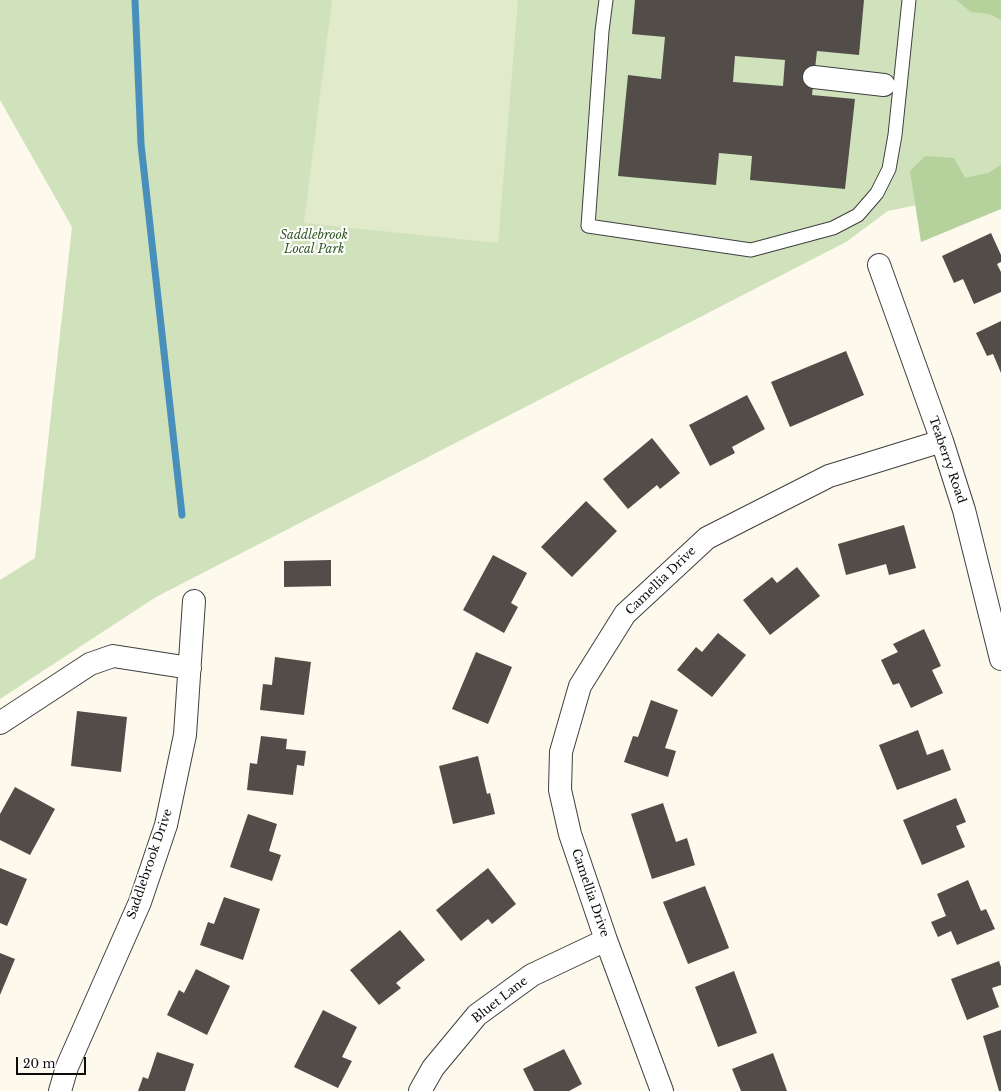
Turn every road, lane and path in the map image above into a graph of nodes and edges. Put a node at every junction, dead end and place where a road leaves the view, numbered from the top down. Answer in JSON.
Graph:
{"nodes":[{"id":1,"x":606,"y":0,"type":"edge"},
{"id":2,"x":910,"y":0,"type":"edge"},
{"id":3,"x":814,"y":77,"type":"dead end"},
{"id":4,"x":884,"y":85,"type":"dead end"},
{"id":5,"x":879,"y":265,"type":"dead end"},
{"id":6,"x":942,"y":441,"type":"junction"},
{"id":7,"x":194,"y":601,"type":"dead end"},
{"id":8,"x":1001,"y":659,"type":"edge"},
{"id":9,"x":190,"y":668,"type":"junction"},
{"id":10,"x":0,"y":724,"type":"edge"},
{"id":11,"x":606,"y":940,"type":"junction"},
{"id":12,"x":60,"y":1091,"type":"edge"},
{"id":13,"x":420,"y":1091,"type":"edge"},
{"id":14,"x":662,"y":1091,"type":"edge"}],
"edges":[{"from":1,"to":2,"type":"lane"},
{"from":3,"to":4,"type":"street"},
{"from":5,"to":6,"type":"street","name":"Teaberry Road"},
{"from":6,"to":8,"type":"street","name":"Teaberry Road"},
{"from":6,"to":11,"type":"street","name":"Camellia Drive"},
{"from":7,"to":9,"type":"street","name":"Saddlebrook Drive"},
{"from":9,"to":10,"type":"street"},
{"from":9,"to":12,"type":"street","name":"Saddlebrook Drive"},
{"from":11,"to":13,"type":"street","name":"Bluet Lane"},
{"from":11,"to":14,"type":"street","name":"Camellia Drive"}]}
